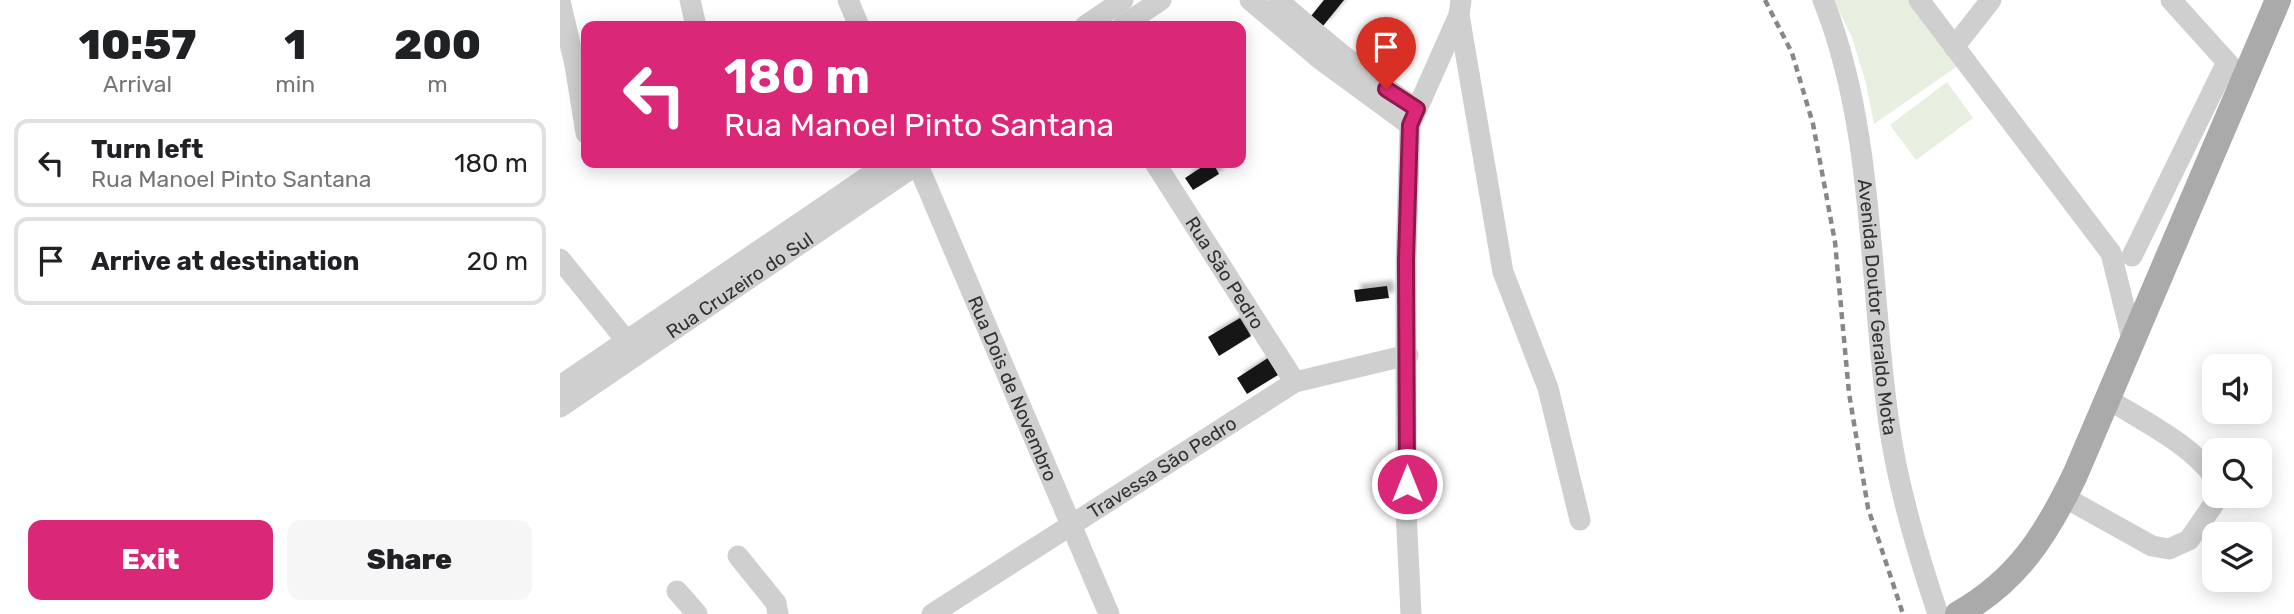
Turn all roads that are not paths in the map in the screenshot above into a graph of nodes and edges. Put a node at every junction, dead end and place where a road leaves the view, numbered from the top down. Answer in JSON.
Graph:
{"nodes":[{"id":1,"x":690,"y":0,"type":"edge"},
{"id":2,"x":848,"y":0,"type":"edge"},
{"id":3,"x":1124,"y":0,"type":"edge"},
{"id":4,"x":1161,"y":0,"type":"edge"},
{"id":5,"x":1250,"y":0,"type":"edge"},
{"id":6,"x":1278,"y":0,"type":"edge"},
{"id":7,"x":1823,"y":0,"type":"edge"},
{"id":8,"x":1919,"y":0,"type":"edge"},
{"id":9,"x":1991,"y":0,"type":"edge"},
{"id":10,"x":2171,"y":0,"type":"edge"},
{"id":11,"x":2278,"y":0,"type":"edge"},
{"id":12,"x":560,"y":1,"type":"edge"},
{"id":13,"x":1460,"y":8,"type":"edge"},
{"id":14,"x":695,"y":21,"type":"edge"},
{"id":15,"x":857,"y":21,"type":"edge"},
{"id":16,"x":1093,"y":21,"type":"edge"},
{"id":17,"x":1130,"y":21,"type":"edge"},
{"id":18,"x":1954,"y":47,"type":"junction"},
{"id":19,"x":2235,"y":71,"type":"junction"},
{"id":20,"x":581,"y":102,"type":"edge"},
{"id":21,"x":1413,"y":117,"type":"junction"},
{"id":22,"x":882,"y":168,"type":"edge"},
{"id":23,"x":910,"y":168,"type":"edge"},
{"id":24,"x":920,"y":168,"type":"edge"},
{"id":25,"x":1158,"y":168,"type":"edge"},
{"id":26,"x":2160,"y":200,"type":"junction"},
{"id":27,"x":2187,"y":212,"type":"junction"},
{"id":28,"x":780,"y":247,"type":"junction"},
{"id":29,"x":2121,"y":254,"type":"junction"},
{"id":30,"x":560,"y":259,"type":"edge"},
{"id":31,"x":2167,"y":260,"type":"junction"},
{"id":32,"x":2132,"y":339,"type":"junction"},
{"id":33,"x":632,"y":347,"type":"junction"},
{"id":34,"x":1408,"y":355,"type":"junction"},
{"id":35,"x":1294,"y":382,"type":"junction"},
{"id":36,"x":560,"y":386,"type":"edge"},
{"id":37,"x":2108,"y":399,"type":"junction"},
{"id":38,"x":560,"y":407,"type":"edge"},
{"id":39,"x":2202,"y":465,"type":"edge"},
{"id":40,"x":2064,"y":497,"type":"junction"},
{"id":41,"x":2211,"y":508,"type":"edge"},
{"id":42,"x":1580,"y":520,"type":"dead end"},
{"id":43,"x":1071,"y":526,"type":"junction"},
{"id":44,"x":738,"y":556,"type":"dead end"},
{"id":45,"x":677,"y":591,"type":"dead end"},
{"id":46,"x":697,"y":614,"type":"edge"},
{"id":47,"x":778,"y":614,"type":"edge"},
{"id":48,"x":932,"y":614,"type":"edge"},
{"id":49,"x":1109,"y":614,"type":"edge"},
{"id":50,"x":1411,"y":614,"type":"edge"},
{"id":51,"x":1938,"y":614,"type":"edge"},
{"id":52,"x":1958,"y":614,"type":"edge"}],
"edges":[{"from":1,"to":14,"type":"street"},
{"from":2,"to":15,"type":"street"},
{"from":3,"to":16,"type":"street"},
{"from":4,"to":17,"type":"street"},
{"from":5,"to":21,"type":"street"},
{"from":6,"to":21,"type":"street"},
{"from":7,"to":51,"type":"street","name":"Avenida Doutor Geraldo Mota"},
{"from":8,"to":18,"type":"street"},
{"from":9,"to":18,"type":"street"},
{"from":10,"to":19,"type":"street"},
{"from":11,"to":19,"type":"main road"},
{"from":12,"to":20,"type":"street"},
{"from":13,"to":21,"type":"street"},
{"from":13,"to":42,"type":"street"},
{"from":18,"to":29,"type":"street"},
{"from":19,"to":26,"type":"street"},
{"from":19,"to":27,"type":"main road"},
{"from":21,"to":34,"type":"street"},
{"from":22,"to":28,"type":"street","name":"Rua Cruzeiro do Sul"},
{"from":23,"to":28,"type":"street","name":"Rua Cruzeiro do Sul"},
{"from":24,"to":43,"type":"street","name":"Rua Dois de Novembro"},
{"from":25,"to":35,"type":"street","name":"Rua São Pedro"},
{"from":26,"to":27,"type":"street"},
{"from":26,"to":29,"type":"street"},
{"from":27,"to":31,"type":"main road"},
{"from":28,"to":33,"type":"street","name":"Rua Cruzeiro do Sul"},
{"from":29,"to":31,"type":"street"},
{"from":29,"to":32,"type":"street"},
{"from":30,"to":33,"type":"street"},
{"from":31,"to":32,"type":"main road"},
{"from":32,"to":37,"type":"main road"},
{"from":33,"to":36,"type":"street","name":"Rua Cruzeiro do Sul"},
{"from":33,"to":38,"type":"street","name":"Rua Cruzeiro do Sul"},
{"from":34,"to":35,"type":"street","name":"Travessa São Pedro"},
{"from":34,"to":50,"type":"street"},
{"from":35,"to":43,"type":"street","name":"Travessa São Pedro"},
{"from":37,"to":39,"type":"street"},
{"from":37,"to":40,"type":"main road"},
{"from":40,"to":41,"type":"street"},
{"from":40,"to":52,"type":"main road"},
{"from":43,"to":48,"type":"street","name":"Travessa São Pedro"},
{"from":43,"to":49,"type":"street","name":"Rua Dois de Novembro"},
{"from":44,"to":47,"type":"street"},
{"from":45,"to":46,"type":"street"}]}
